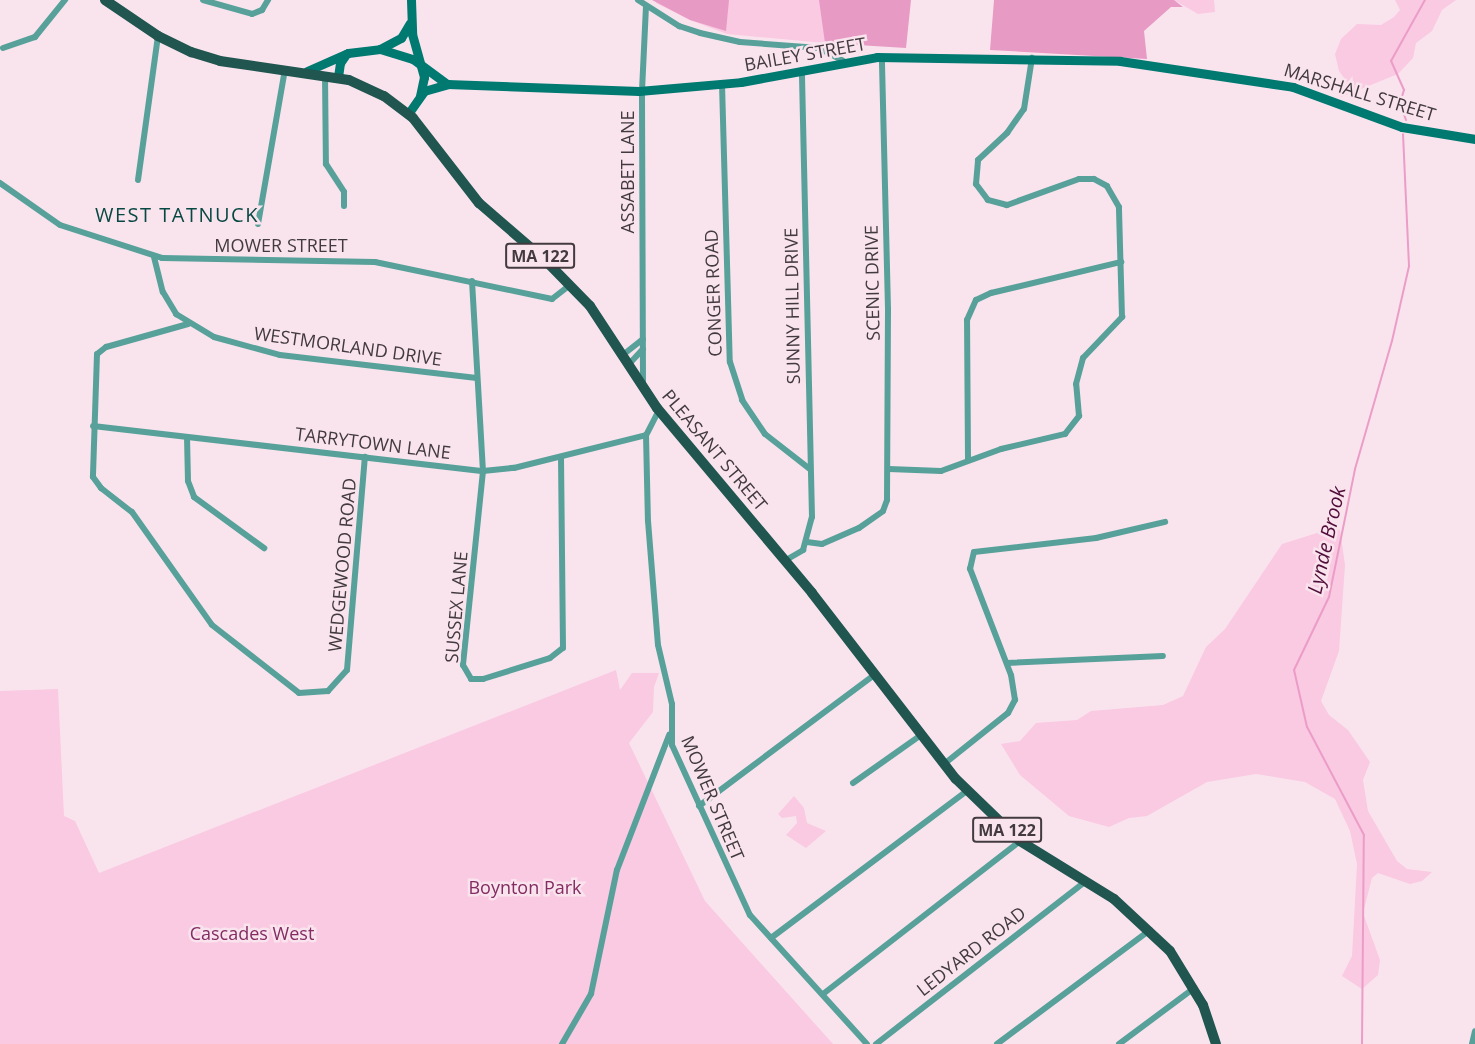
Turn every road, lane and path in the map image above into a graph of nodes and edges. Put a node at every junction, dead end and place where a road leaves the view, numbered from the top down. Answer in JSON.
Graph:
{"nodes":[{"id":1,"x":65,"y":0,"type":"edge"},
{"id":2,"x":105,"y":0,"type":"edge"},
{"id":3,"x":203,"y":0,"type":"edge"},
{"id":4,"x":268,"y":0,"type":"edge"},
{"id":5,"x":411,"y":0,"type":"edge"},
{"id":6,"x":638,"y":0,"type":"edge"},
{"id":7,"x":646,"y":7,"type":"junction"},
{"id":8,"x":410,"y":23,"type":"junction"},
{"id":9,"x":158,"y":36,"type":"junction"},
{"id":10,"x":3,"y":48,"type":"dead end"},
{"id":11,"x":380,"y":49,"type":"junction"},
{"id":12,"x":348,"y":53,"type":"junction"},
{"id":13,"x":882,"y":57,"type":"junction"},
{"id":14,"x":1032,"y":58,"type":"junction"},
{"id":15,"x":843,"y":61,"type":"junction"},
{"id":16,"x":422,"y":66,"type":"junction"},
{"id":17,"x":1165,"y":66,"type":"joint"},
{"id":18,"x":285,"y":69,"type":"junction"},
{"id":19,"x":802,"y":70,"type":"junction"},
{"id":20,"x":306,"y":71,"type":"junction"},
{"id":21,"x":325,"y":74,"type":"junction"},
{"id":22,"x":338,"y":77,"type":"junction"},
{"id":23,"x":451,"y":84,"type":"junction"},
{"id":24,"x":722,"y":84,"type":"junction"},
{"id":25,"x":642,"y":91,"type":"junction"},
{"id":26,"x":420,"y":96,"type":"junction"},
{"id":27,"x":408,"y":114,"type":"junction"},
{"id":28,"x":1475,"y":139,"type":"edge"},
{"id":29,"x":138,"y":180,"type":"dead end"},
{"id":30,"x":0,"y":183,"type":"edge"},
{"id":31,"x":344,"y":206,"type":"dead end"},
{"id":32,"x":258,"y":224,"type":"dead end"},
{"id":33,"x":154,"y":257,"type":"junction"},
{"id":34,"x":1121,"y":262,"type":"junction"},
{"id":35,"x":472,"y":281,"type":"junction"},
{"id":36,"x":571,"y":285,"type":"junction"},
{"id":37,"x":188,"y":324,"type":"junction"},
{"id":38,"x":644,"y":338,"type":"junction"},
{"id":39,"x":644,"y":347,"type":"junction"},
{"id":40,"x":627,"y":359,"type":"junction"},
{"id":41,"x":477,"y":378,"type":"junction"},
{"id":42,"x":644,"y":387,"type":"junction"},
{"id":43,"x":658,"y":410,"type":"junction"},
{"id":44,"x":93,"y":426,"type":"junction"},
{"id":45,"x":646,"y":435,"type":"junction"},
{"id":46,"x":187,"y":437,"type":"junction"},
{"id":47,"x":365,"y":457,"type":"junction"},
{"id":48,"x":561,"y":457,"type":"junction"},
{"id":49,"x":968,"y":459,"type":"junction"},
{"id":50,"x":810,"y":469,"type":"junction"},
{"id":51,"x":890,"y":470,"type":"junction"},
{"id":52,"x":483,"y":471,"type":"junction"},
{"id":53,"x":1165,"y":522,"type":"dead end"},
{"id":54,"x":807,"y":542,"type":"junction"},
{"id":55,"x":264,"y":548,"type":"dead end"},
{"id":56,"x":786,"y":560,"type":"junction"},
{"id":57,"x":1163,"y":656,"type":"dead end"},
{"id":58,"x":1007,"y":663,"type":"junction"},
{"id":59,"x":874,"y":675,"type":"junction"},
{"id":60,"x":670,"y":731,"type":"junction"},
{"id":61,"x":921,"y":735,"type":"junction"},
{"id":62,"x":944,"y":764,"type":"junction"},
{"id":63,"x":853,"y":783,"type":"dead end"},
{"id":64,"x":967,"y":791,"type":"junction"},
{"id":65,"x":699,"y":806,"type":"junction"},
{"id":66,"x":1020,"y":841,"type":"junction"},
{"id":67,"x":1085,"y":882,"type":"junction"},
{"id":68,"x":1150,"y":929,"type":"junction"},
{"id":69,"x":771,"y":938,"type":"junction"},
{"id":70,"x":1194,"y":987,"type":"junction"},
{"id":71,"x":823,"y":994,"type":"junction"},
{"id":72,"x":1475,"y":1031,"type":"edge"},
{"id":73,"x":562,"y":1044,"type":"edge"},
{"id":74,"x":867,"y":1044,"type":"edge"},
{"id":75,"x":876,"y":1044,"type":"edge"},
{"id":76,"x":997,"y":1044,"type":"edge"},
{"id":77,"x":1119,"y":1044,"type":"edge"},
{"id":78,"x":1216,"y":1044,"type":"edge"},
{"id":79,"x":1472,"y":1044,"type":"edge"}],
"edges":[{"from":1,"to":10,"type":"street"},
{"from":2,"to":9,"type":"main road","name":"PLEASANT STREET","number":"MA 122"},
{"from":3,"to":4,"type":"street"},
{"from":5,"to":8,"type":"street"},
{"from":6,"to":7,"type":"street"},
{"from":7,"to":15,"type":"street"},
{"from":7,"to":25,"type":"street","name":"ASSABET LANE"},
{"from":8,"to":11,"type":"street"},
{"from":8,"to":16,"type":"street"},
{"from":9,"to":18,"type":"main road","name":"PLEASANT STREET","number":"MA 122"},
{"from":9,"to":29,"type":"street"},
{"from":11,"to":12,"type":"street"},
{"from":11,"to":16,"type":"street","name":"BAILEY STREET"},
{"from":12,"to":20,"type":"street"},
{"from":12,"to":22,"type":"street"},
{"from":13,"to":14,"type":"street","name":"BAILEY STREET"},
{"from":13,"to":15,"type":"street","name":"BAILEY STREET"},
{"from":13,"to":51,"type":"street","name":"SCENIC DRIVE"},
{"from":14,"to":17,"type":"street","name":"BAILEY STREET"},
{"from":14,"to":34,"type":"street"},
{"from":15,"to":19,"type":"street","name":"BAILEY STREET"},
{"from":16,"to":23,"type":"street","name":"BAILEY STREET"},
{"from":16,"to":26,"type":"street"},
{"from":17,"to":28,"type":"street","name":"MARSHALL STREET"},
{"from":18,"to":20,"type":"main road","name":"PLEASANT STREET","number":"MA 122"},
{"from":18,"to":32,"type":"street"},
{"from":19,"to":24,"type":"street","name":"BAILEY STREET"},
{"from":19,"to":50,"type":"street","name":"SUNNY HILL DRIVE"},
{"from":20,"to":21,"type":"main road","name":"PLEASANT STREET","number":"MA 122"},
{"from":21,"to":22,"type":"main road","name":"PLEASANT STREET","number":"MA 122"},
{"from":21,"to":31,"type":"street"},
{"from":22,"to":27,"type":"main road","name":"PLEASANT STREET","number":"MA 122"},
{"from":23,"to":25,"type":"street","name":"BAILEY STREET"},
{"from":23,"to":26,"type":"street","name":"BAILEY STREET"},
{"from":24,"to":25,"type":"street","name":"BAILEY STREET"},
{"from":24,"to":50,"type":"street","name":"CONGER ROAD"},
{"from":25,"to":38,"type":"street","name":"ASSABET LANE"},
{"from":26,"to":27,"type":"street"},
{"from":27,"to":36,"type":"main road","name":"PLEASANT STREET","number":"MA 122"},
{"from":30,"to":33,"type":"street","name":"MOWER STREET"},
{"from":33,"to":35,"type":"street","name":"MOWER STREET"},
{"from":33,"to":37,"type":"street","name":"WESTMORLAND DRIVE"},
{"from":34,"to":49,"type":"street"},
{"from":34,"to":49,"type":"street"},
{"from":35,"to":36,"type":"street","name":"MOWER STREET"},
{"from":35,"to":41,"type":"street","name":"SUSSEX LANE"},
{"from":36,"to":40,"type":"main road","name":"PLEASANT STREET","number":"MA 122"},
{"from":37,"to":41,"type":"street","name":"WESTMORLAND DRIVE"},
{"from":37,"to":44,"type":"street","name":"WEDGEWOOD ROAD"},
{"from":38,"to":39,"type":"street","name":"ASSABET LANE"},
{"from":38,"to":40,"type":"street"},
{"from":39,"to":40,"type":"street"},
{"from":39,"to":42,"type":"street","name":"ASSABET LANE"},
{"from":40,"to":42,"type":"main road","name":"PLEASANT STREET","number":"MA 122"},
{"from":41,"to":52,"type":"street","name":"SUSSEX LANE"},
{"from":42,"to":43,"type":"main road","name":"PLEASANT STREET","number":"MA 122"},
{"from":43,"to":45,"type":"street","name":"MOWER STREET"},
{"from":43,"to":56,"type":"main road","name":"PLEASANT STREET","number":"MA 122"},
{"from":44,"to":46,"type":"street","name":"TARRYTOWN LANE"},
{"from":44,"to":47,"type":"street","name":"WEDGEWOOD ROAD"},
{"from":45,"to":48,"type":"street","name":"TARRYTOWN LANE"},
{"from":45,"to":60,"type":"street","name":"MOWER STREET"},
{"from":46,"to":47,"type":"street","name":"TARRYTOWN LANE"},
{"from":46,"to":55,"type":"street"},
{"from":47,"to":52,"type":"street","name":"TARRYTOWN LANE"},
{"from":48,"to":52,"type":"street","name":"TARRYTOWN LANE"},
{"from":48,"to":52,"type":"street","name":"SUSSEX LANE"},
{"from":49,"to":51,"type":"street"},
{"from":50,"to":54,"type":"street","name":"SUNNY HILL DRIVE"},
{"from":51,"to":54,"type":"street","name":"SCENIC DRIVE"},
{"from":53,"to":58,"type":"street"},
{"from":54,"to":56,"type":"street"},
{"from":56,"to":59,"type":"main road","name":"PLEASANT STREET","number":"MA 122"},
{"from":57,"to":58,"type":"street"},
{"from":58,"to":62,"type":"street"},
{"from":59,"to":61,"type":"main road","name":"PLEASANT STREET","number":"MA 122"},
{"from":59,"to":65,"type":"street"},
{"from":60,"to":65,"type":"street","name":"MOWER STREET"},
{"from":60,"to":73,"type":"street"},
{"from":61,"to":62,"type":"main road","name":"PLEASANT STREET","number":"MA 122"},
{"from":61,"to":63,"type":"street"},
{"from":62,"to":64,"type":"main road","name":"PLEASANT STREET","number":"MA 122"},
{"from":64,"to":66,"type":"main road","name":"PLEASANT STREET","number":"MA 122"},
{"from":64,"to":69,"type":"street"},
{"from":65,"to":69,"type":"street","name":"MOWER STREET"},
{"from":66,"to":67,"type":"main road","name":"PLEASANT STREET","number":"MA 122"},
{"from":66,"to":71,"type":"street"},
{"from":67,"to":68,"type":"main road","name":"PLEASANT STREET","number":"MA 122"},
{"from":67,"to":75,"type":"street","name":"LEDYARD ROAD"},
{"from":68,"to":70,"type":"main road","name":"PLEASANT STREET","number":"MA 122"},
{"from":68,"to":76,"type":"street"},
{"from":69,"to":71,"type":"street","name":"MOWER STREET"},
{"from":70,"to":77,"type":"street"},
{"from":70,"to":78,"type":"main road","name":"PLEASANT STREET","number":"MA 122"},
{"from":71,"to":74,"type":"street","name":"MOWER STREET"},
{"from":72,"to":79,"type":"street"}]}
